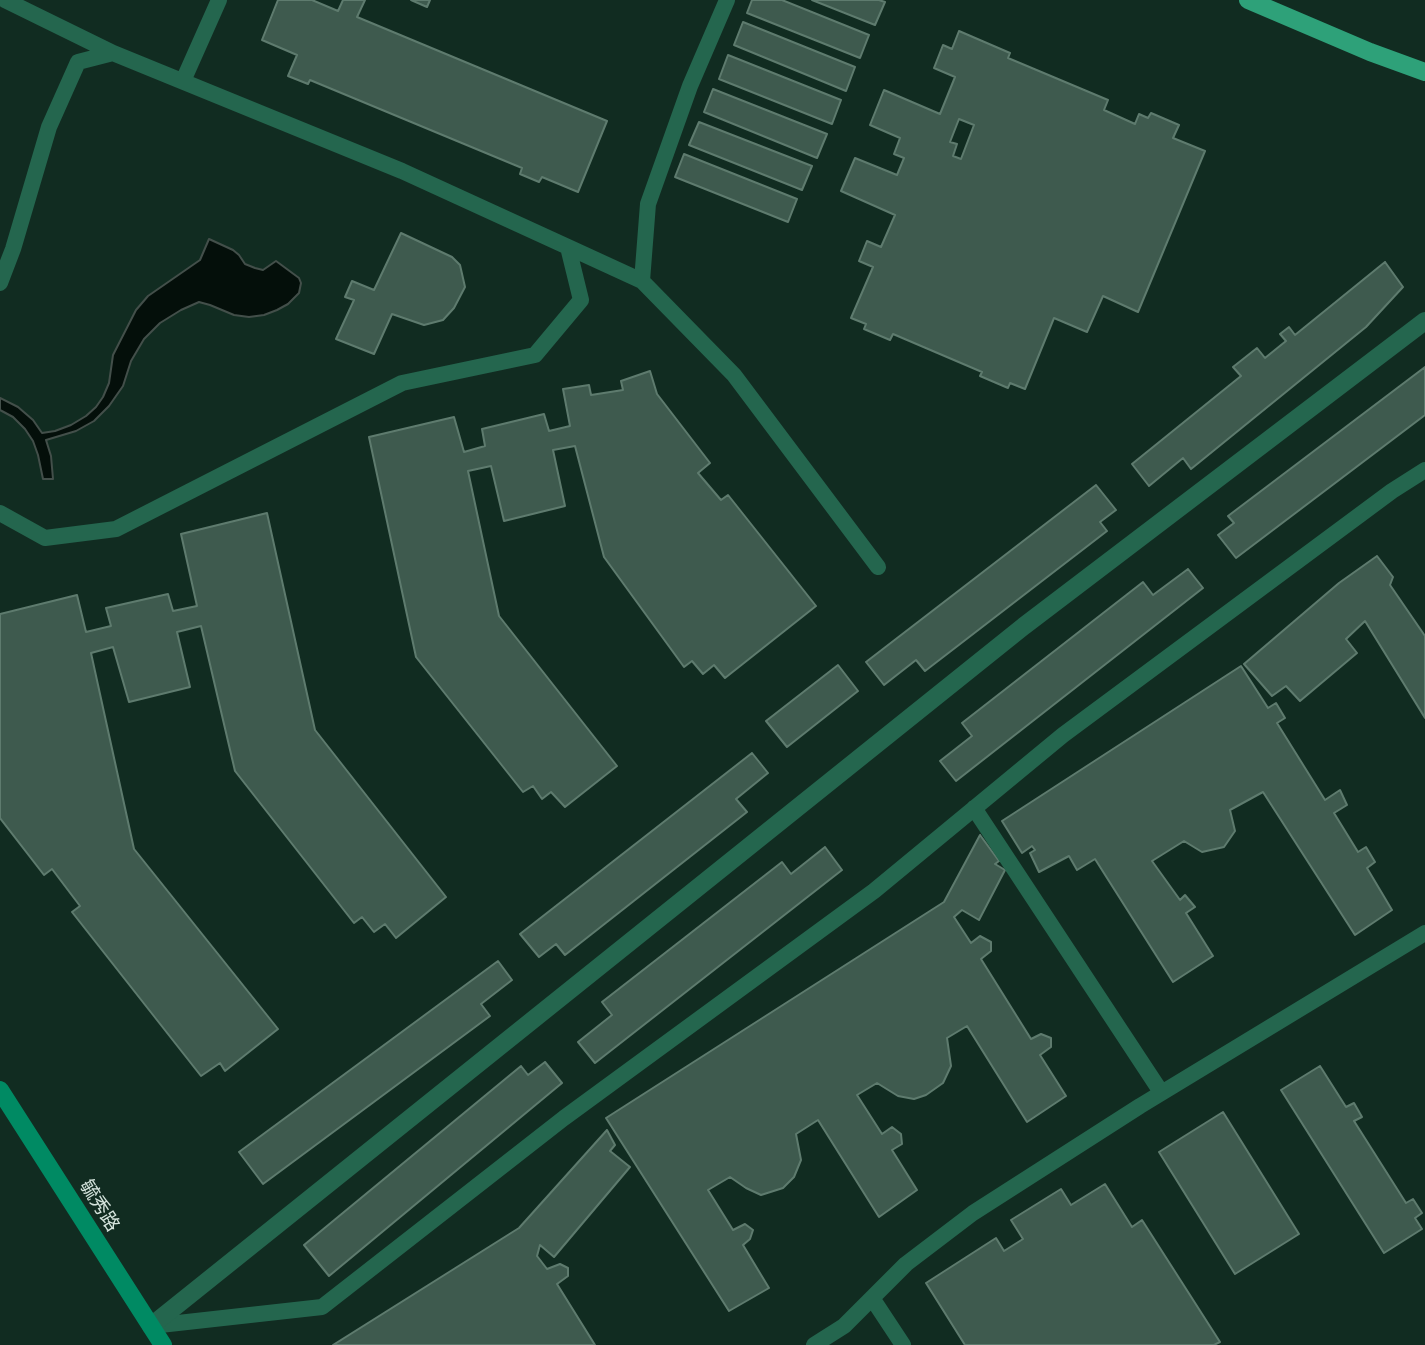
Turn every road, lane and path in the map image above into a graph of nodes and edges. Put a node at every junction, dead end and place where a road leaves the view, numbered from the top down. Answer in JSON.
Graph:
{"nodes":[{"id":1,"x":5,"y":0,"type":"edge"},
{"id":2,"x":219,"y":0,"type":"edge"},
{"id":3,"x":727,"y":0,"type":"edge"},
{"id":4,"x":1248,"y":0,"type":"edge"},
{"id":5,"x":113,"y":52,"type":"junction"},
{"id":6,"x":1425,"y":72,"type":"edge"},
{"id":7,"x":183,"y":81,"type":"junction"},
{"id":8,"x":568,"y":247,"type":"junction"},
{"id":9,"x":642,"y":281,"type":"junction"},
{"id":10,"x":0,"y":283,"type":"edge"},
{"id":11,"x":1425,"y":321,"type":"edge"},
{"id":12,"x":1425,"y":470,"type":"edge"},
{"id":13,"x":0,"y":513,"type":"edge"},
{"id":14,"x":878,"y":567,"type":"dead end"},
{"id":15,"x":974,"y":808,"type":"junction"},
{"id":16,"x":1425,"y":933,"type":"edge"},
{"id":17,"x":0,"y":1090,"type":"edge"},
{"id":18,"x":1161,"y":1093,"type":"junction"},
{"id":19,"x":872,"y":1298,"type":"junction"},
{"id":20,"x":150,"y":1326,"type":"junction"},
{"id":21,"x":163,"y":1345,"type":"edge"},
{"id":22,"x":814,"y":1345,"type":"edge"},
{"id":23,"x":903,"y":1345,"type":"edge"}],
"edges":[{"from":1,"to":5,"type":"lane"},
{"from":2,"to":7,"type":"lane"},
{"from":3,"to":9,"type":"lane"},
{"from":4,"to":6,"type":"main road"},
{"from":5,"to":7,"type":"lane"},
{"from":5,"to":10,"type":"lane"},
{"from":7,"to":8,"type":"lane"},
{"from":8,"to":9,"type":"lane"},
{"from":8,"to":13,"type":"lane"},
{"from":9,"to":14,"type":"lane"},
{"from":11,"to":20,"type":"street"},
{"from":12,"to":15,"type":"lane"},
{"from":15,"to":18,"type":"lane"},
{"from":15,"to":20,"type":"lane"},
{"from":16,"to":18,"type":"lane"},
{"from":17,"to":20,"type":"street","name":"毓秀路"},
{"from":18,"to":19,"type":"lane"},
{"from":19,"to":22,"type":"lane"},
{"from":19,"to":23,"type":"lane"},
{"from":20,"to":21,"type":"street","name":"毓秀路"}]}
